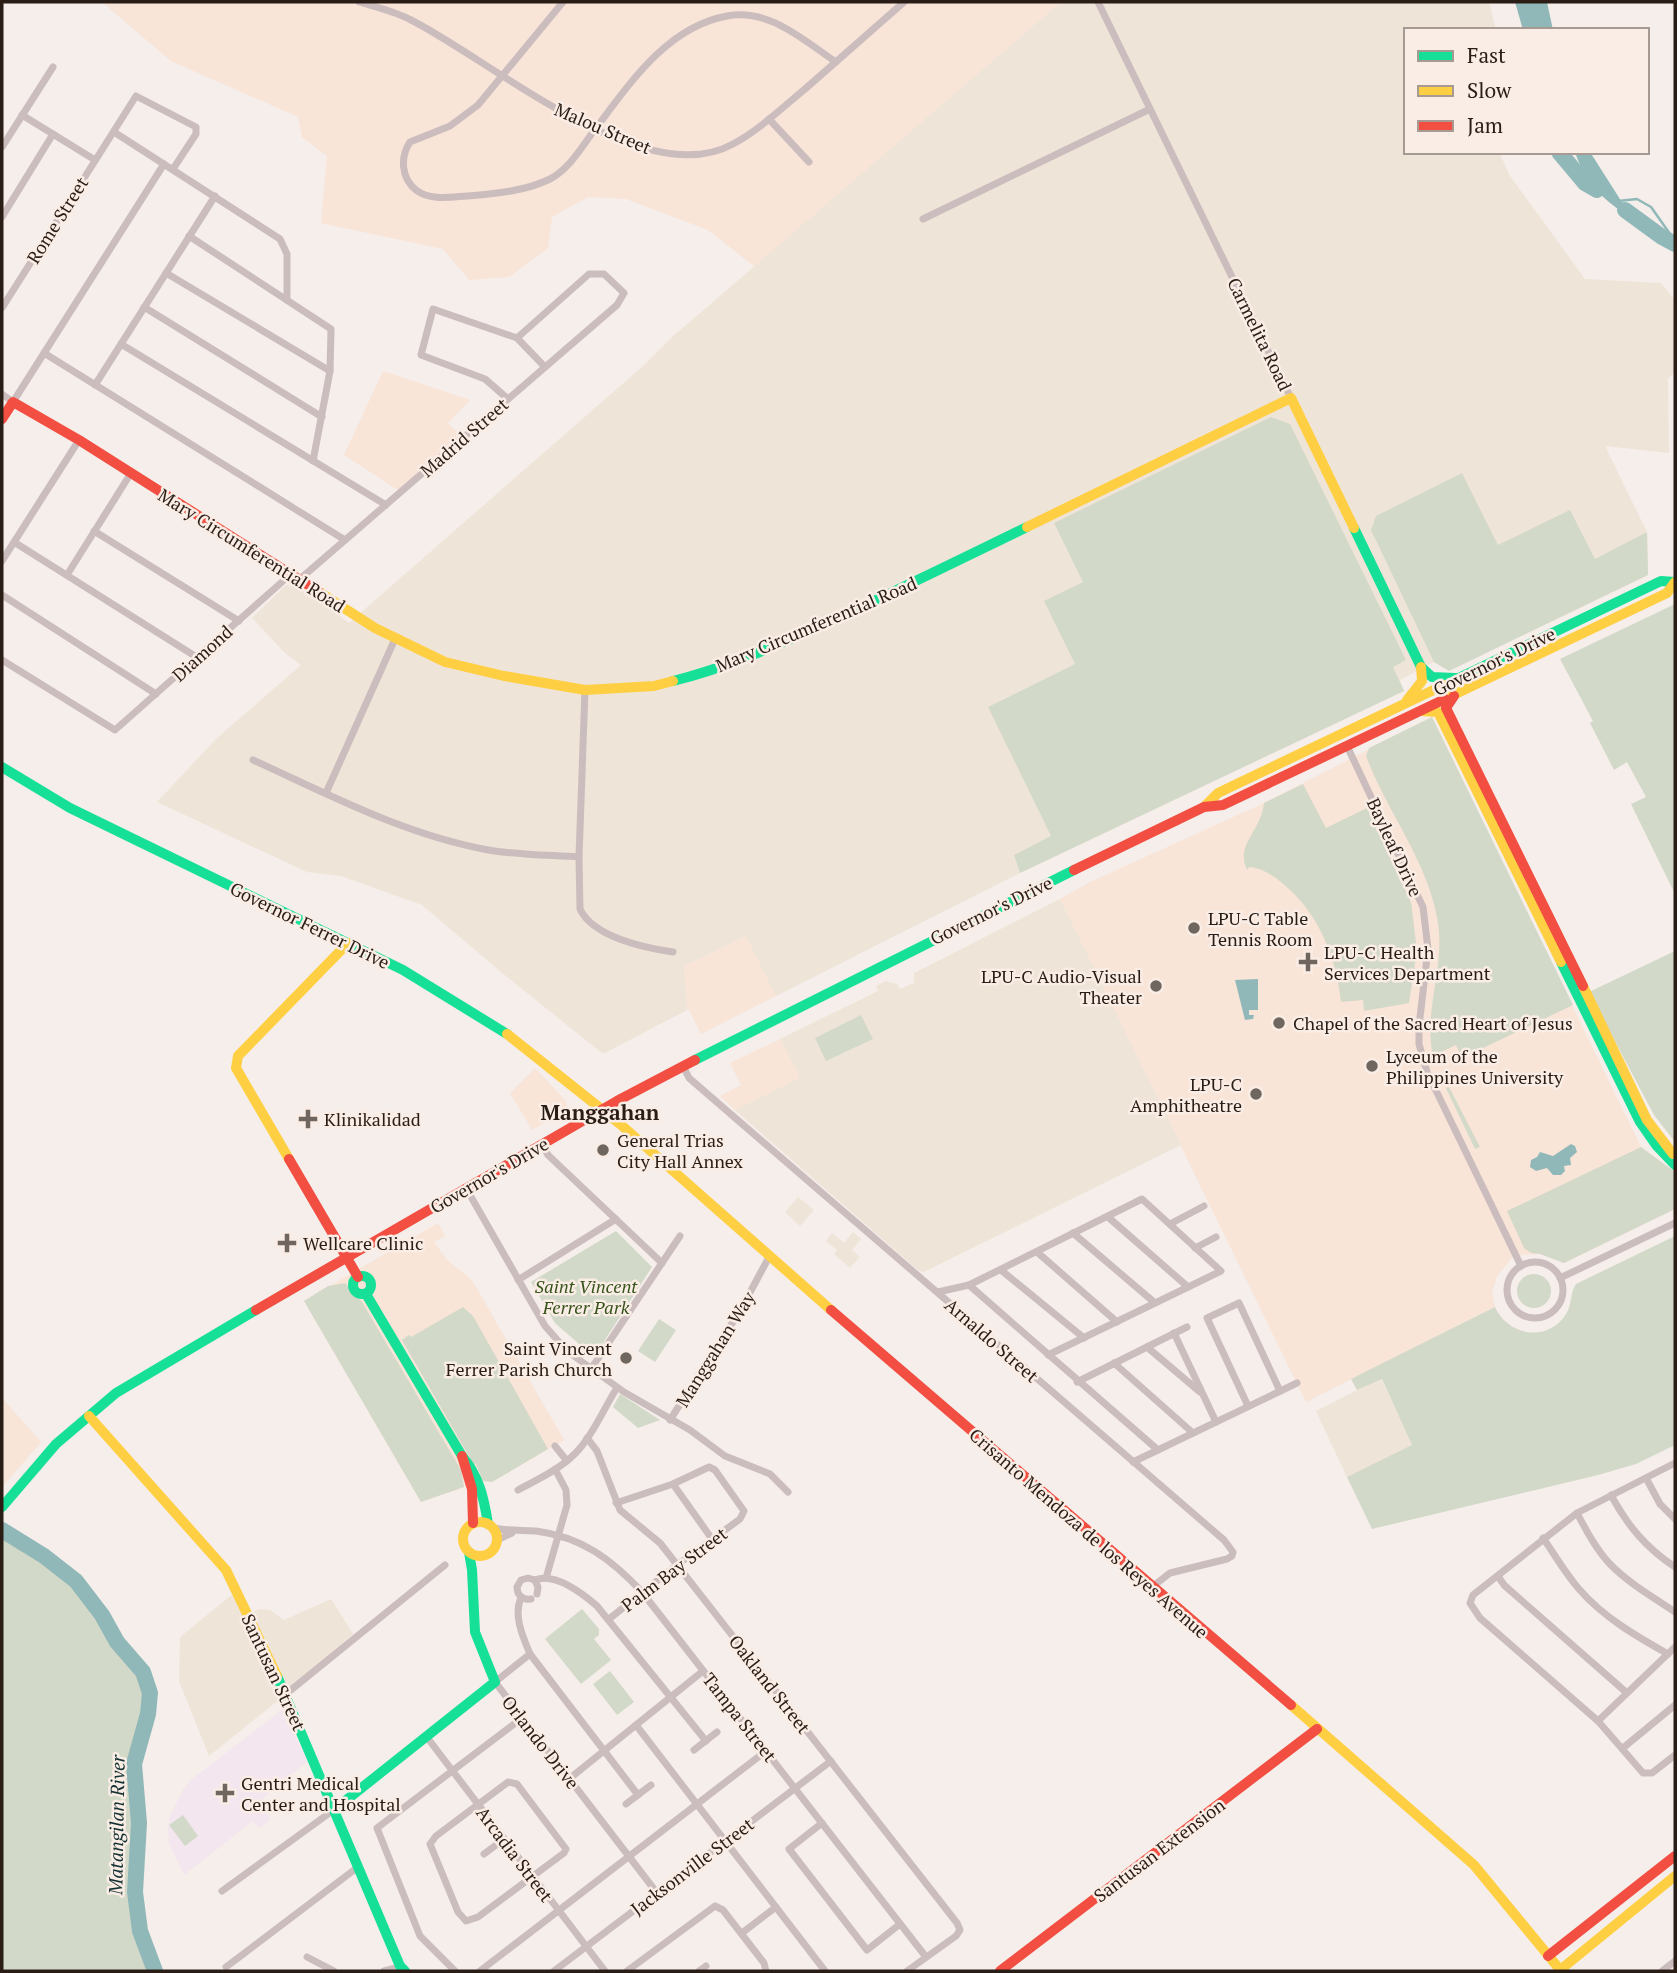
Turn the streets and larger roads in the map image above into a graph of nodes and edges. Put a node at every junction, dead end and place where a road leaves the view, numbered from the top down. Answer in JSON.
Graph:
{"nodes":[{"id":1,"x":359,"y":2,"type":"edge"},
{"id":2,"x":563,"y":2,"type":"edge"},
{"id":3,"x":904,"y":2,"type":"edge"},
{"id":4,"x":1098,"y":2,"type":"edge"},
{"id":5,"x":836,"y":62,"type":"junction"},
{"id":6,"x":53,"y":66,"type":"dead end"},
{"id":7,"x":502,"y":76,"type":"junction"},
{"id":8,"x":1150,"y":109,"type":"junction"},
{"id":9,"x":22,"y":115,"type":"junction"},
{"id":10,"x":769,"y":120,"type":"junction"},
{"id":11,"x":596,"y":129,"type":"junction"},
{"id":12,"x":114,"y":132,"type":"junction"},
{"id":13,"x":54,"y":134,"type":"junction"},
{"id":14,"x":2,"y":146,"type":"edge"},
{"id":15,"x":95,"y":160,"type":"junction"},
{"id":16,"x":809,"y":162,"type":"dead end"},
{"id":17,"x":164,"y":164,"type":"junction"},
{"id":18,"x":173,"y":169,"type":"junction"},
{"id":19,"x":215,"y":196,"type":"junction"},
{"id":20,"x":2,"y":217,"type":"edge"},
{"id":21,"x":923,"y":219,"type":"dead end"},
{"id":22,"x":189,"y":236,"type":"junction"},
{"id":23,"x":166,"y":273,"type":"junction"},
{"id":24,"x":287,"y":300,"type":"junction"},
{"id":25,"x":144,"y":307,"type":"junction"},
{"id":26,"x":2,"y":308,"type":"edge"},
{"id":27,"x":517,"y":338,"type":"junction"},
{"id":28,"x":121,"y":344,"type":"junction"},
{"id":29,"x":44,"y":353,"type":"junction"},
{"id":30,"x":544,"y":368,"type":"junction"},
{"id":31,"x":330,"y":371,"type":"junction"},
{"id":32,"x":95,"y":386,"type":"junction"},
{"id":33,"x":2,"y":394,"type":"edge"},
{"id":34,"x":1291,"y":398,"type":"junction"},
{"id":35,"x":508,"y":400,"type":"junction"},
{"id":36,"x":13,"y":401,"type":"junction"},
{"id":37,"x":322,"y":417,"type":"junction"},
{"id":38,"x":2,"y":419,"type":"edge"},
{"id":39,"x":79,"y":440,"type":"junction"},
{"id":40,"x":313,"y":461,"type":"junction"},
{"id":41,"x":131,"y":473,"type":"junction"},
{"id":42,"x":386,"y":505,"type":"junction"},
{"id":43,"x":94,"y":531,"type":"junction"},
{"id":44,"x":345,"y":540,"type":"junction"},
{"id":45,"x":14,"y":542,"type":"junction"},
{"id":46,"x":2,"y":561,"type":"edge"},
{"id":47,"x":67,"y":575,"type":"junction"},
{"id":48,"x":296,"y":577,"type":"junction"},
{"id":49,"x":1675,"y":582,"type":"edge"},
{"id":50,"x":2,"y":595,"type":"edge"},
{"id":51,"x":239,"y":621,"type":"junction"},
{"id":52,"x":396,"y":639,"type":"junction"},
{"id":53,"x":198,"y":658,"type":"junction"},
{"id":54,"x":2,"y":660,"type":"edge"},
{"id":55,"x":1421,"y":667,"type":"junction"},
{"id":56,"x":1459,"y":678,"type":"junction"},
{"id":57,"x":585,"y":690,"type":"junction"},
{"id":58,"x":156,"y":694,"type":"junction"},
{"id":59,"x":1456,"y":694,"type":"junction"},
{"id":60,"x":1401,"y":706,"type":"junction"},
{"id":61,"x":1421,"y":711,"type":"junction"},
{"id":62,"x":1347,"y":746,"type":"junction"},
{"id":63,"x":253,"y":760,"type":"dead end"},
{"id":64,"x":2,"y":767,"type":"edge"},
{"id":65,"x":326,"y":793,"type":"junction"},
{"id":66,"x":1204,"y":807,"type":"junction"},
{"id":67,"x":579,"y":857,"type":"junction"},
{"id":68,"x":348,"y":943,"type":"junction"},
{"id":69,"x":673,"y":952,"type":"dead end"},
{"id":70,"x":683,"y":1066,"type":"junction"},
{"id":71,"x":601,"y":1110,"type":"junction"},
{"id":72,"x":542,"y":1144,"type":"junction"},
{"id":73,"x":1675,"y":1156,"type":"edge"},
{"id":74,"x":1675,"y":1165,"type":"edge"},
{"id":75,"x":466,"y":1188,"type":"junction"},
{"id":76,"x":1204,"y":1206,"type":"dead end"},
{"id":77,"x":1108,"y":1217,"type":"junction"},
{"id":78,"x":616,"y":1219,"type":"junction"},
{"id":79,"x":1675,"y":1223,"type":"edge"},
{"id":80,"x":1170,"y":1224,"type":"junction"},
{"id":81,"x":1073,"y":1233,"type":"junction"},
{"id":82,"x":680,"y":1236,"type":"dead end"},
{"id":83,"x":1216,"y":1237,"type":"dead end"},
{"id":84,"x":1195,"y":1248,"type":"junction"},
{"id":85,"x":1037,"y":1252,"type":"junction"},
{"id":86,"x":346,"y":1257,"type":"junction"},
{"id":87,"x":769,"y":1257,"type":"junction"},
{"id":88,"x":662,"y":1263,"type":"junction"},
{"id":89,"x":1521,"y":1266,"type":"junction"},
{"id":90,"x":1000,"y":1270,"type":"junction"},
{"id":91,"x":1560,"y":1278,"type":"junction"},
{"id":92,"x":518,"y":1280,"type":"junction"},
{"id":93,"x":969,"y":1286,"type":"junction"},
{"id":94,"x":1188,"y":1287,"type":"junction"},
{"id":95,"x":938,"y":1292,"type":"junction"},
{"id":96,"x":1155,"y":1303,"type":"junction"},
{"id":97,"x":1117,"y":1322,"type":"junction"},
{"id":98,"x":1186,"y":1327,"type":"dead end"},
{"id":99,"x":1174,"y":1334,"type":"junction"},
{"id":100,"x":1084,"y":1338,"type":"junction"},
{"id":101,"x":1147,"y":1347,"type":"junction"},
{"id":102,"x":1048,"y":1356,"type":"junction"},
{"id":103,"x":1114,"y":1363,"type":"junction"},
{"id":104,"x":591,"y":1369,"type":"junction"},
{"id":105,"x":1077,"y":1382,"type":"junction"},
{"id":106,"x":1297,"y":1383,"type":"dead end"},
{"id":107,"x":615,"y":1391,"type":"dead end"},
{"id":108,"x":1280,"y":1391,"type":"junction"},
{"id":109,"x":1203,"y":1395,"type":"junction"},
{"id":110,"x":1248,"y":1406,"type":"junction"},
{"id":111,"x":89,"y":1416,"type":"junction"},
{"id":112,"x":670,"y":1420,"type":"junction"},
{"id":113,"x":1216,"y":1422,"type":"junction"},
{"id":114,"x":1193,"y":1433,"type":"junction"},
{"id":115,"x":587,"y":1438,"type":"junction"},
{"id":116,"x":555,"y":1446,"type":"dead end"},
{"id":117,"x":1158,"y":1450,"type":"junction"},
{"id":118,"x":462,"y":1457,"type":"junction"},
{"id":119,"x":567,"y":1461,"type":"junction"},
{"id":120,"x":1133,"y":1462,"type":"junction"},
{"id":121,"x":1675,"y":1463,"type":"edge"},
{"id":122,"x":555,"y":1469,"type":"junction"},
{"id":123,"x":1646,"y":1478,"type":"junction"},
{"id":124,"x":673,"y":1484,"type":"junction"},
{"id":125,"x":518,"y":1490,"type":"dead end"},
{"id":126,"x":788,"y":1492,"type":"dead end"},
{"id":127,"x":1611,"y":1494,"type":"junction"},
{"id":128,"x":616,"y":1503,"type":"junction"},
{"id":129,"x":5,"y":1504,"type":"edge"},
{"id":130,"x":1577,"y":1513,"type":"junction"},
{"id":131,"x":1675,"y":1519,"type":"edge"},
{"id":132,"x":473,"y":1523,"type":"junction"},
{"id":133,"x":490,"y":1526,"type":"junction"},
{"id":134,"x":517,"y":1531,"type":"junction"},
{"id":135,"x":559,"y":1535,"type":"junction"},
{"id":136,"x":1543,"y":1538,"type":"junction"},
{"id":137,"x":497,"y":1539,"type":"junction"},
{"id":138,"x":712,"y":1539,"type":"junction"},
{"id":139,"x":469,"y":1552,"type":"junction"},
{"id":140,"x":481,"y":1556,"type":"junction"},
{"id":141,"x":445,"y":1565,"type":"dead end"},
{"id":142,"x":677,"y":1565,"type":"junction"},
{"id":143,"x":1675,"y":1567,"type":"edge"},
{"id":144,"x":473,"y":1571,"type":"junction"},
{"id":145,"x":1497,"y":1576,"type":"junction"},
{"id":146,"x":546,"y":1578,"type":"junction"},
{"id":147,"x":535,"y":1580,"type":"junction"},
{"id":148,"x":1152,"y":1587,"type":"junction"},
{"id":149,"x":642,"y":1592,"type":"junction"},
{"id":150,"x":522,"y":1598,"type":"junction"},
{"id":151,"x":1675,"y":1612,"type":"edge"},
{"id":152,"x":610,"y":1619,"type":"junction"},
{"id":153,"x":1675,"y":1647,"type":"edge"},
{"id":154,"x":530,"y":1654,"type":"junction"},
{"id":155,"x":1668,"y":1654,"type":"junction"},
{"id":156,"x":703,"y":1671,"type":"junction"},
{"id":157,"x":495,"y":1682,"type":"junction"},
{"id":158,"x":1627,"y":1693,"type":"junction"},
{"id":159,"x":286,"y":1694,"type":"junction"},
{"id":160,"x":671,"y":1697,"type":"junction"},
{"id":161,"x":1675,"y":1704,"type":"edge"},
{"id":162,"x":522,"y":1718,"type":"junction"},
{"id":163,"x":1598,"y":1721,"type":"junction"},
{"id":164,"x":636,"y":1725,"type":"junction"},
{"id":165,"x":1317,"y":1729,"type":"junction"},
{"id":166,"x":717,"y":1732,"type":"dead end"},
{"id":167,"x":426,"y":1736,"type":"junction"},
{"id":168,"x":706,"y":1741,"type":"junction"},
{"id":169,"x":1623,"y":1748,"type":"junction"},
{"id":170,"x":694,"y":1750,"type":"dead end"},
{"id":171,"x":604,"y":1751,"type":"junction"},
{"id":172,"x":766,"y":1751,"type":"junction"},
{"id":173,"x":1675,"y":1755,"type":"edge"},
{"id":174,"x":831,"y":1761,"type":"junction"},
{"id":175,"x":452,"y":1771,"type":"junction"},
{"id":176,"x":569,"y":1779,"type":"junction"},
{"id":177,"x":651,"y":1785,"type":"dead end"},
{"id":178,"x":795,"y":1788,"type":"junction"},
{"id":179,"x":638,"y":1795,"type":"junction"},
{"id":180,"x":626,"y":1804,"type":"dead end"},
{"id":181,"x":697,"y":1804,"type":"junction"},
{"id":182,"x":478,"y":1805,"type":"junction"},
{"id":183,"x":335,"y":1809,"type":"junction"},
{"id":184,"x":822,"y":1823,"type":"junction"},
{"id":185,"x":504,"y":1839,"type":"junction"},
{"id":186,"x":725,"y":1841,"type":"junction"},
{"id":187,"x":484,"y":1854,"type":"dead end"},
{"id":188,"x":629,"y":1857,"type":"junction"},
{"id":189,"x":1675,"y":1858,"type":"edge"},
{"id":190,"x":358,"y":1867,"type":"junction"},
{"id":191,"x":1675,"y":1876,"type":"edge"},
{"id":192,"x":533,"y":1877,"type":"junction"},
{"id":193,"x":222,"y":1891,"type":"dead end"},
{"id":194,"x":657,"y":1893,"type":"junction"},
{"id":195,"x":776,"y":1907,"type":"junction"},
{"id":196,"x":559,"y":1911,"type":"junction"},
{"id":197,"x":900,"y":1924,"type":"junction"},
{"id":198,"x":741,"y":1933,"type":"junction"},
{"id":199,"x":586,"y":1947,"type":"junction"},
{"id":200,"x":1548,"y":1956,"type":"junction"},
{"id":201,"x":307,"y":1957,"type":"dead end"},
{"id":202,"x":926,"y":1957,"type":"junction"},
{"id":203,"x":1675,"y":1961,"type":"edge"},
{"id":204,"x":226,"y":1967,"type":"dead end"},
{"id":205,"x":402,"y":1969,"type":"edge"},
{"id":206,"x":334,"y":1971,"type":"edge"},
{"id":207,"x":384,"y":1971,"type":"edge"},
{"id":208,"x":455,"y":1971,"type":"edge"},
{"id":209,"x":480,"y":1971,"type":"edge"},
{"id":210,"x":554,"y":1971,"type":"edge"},
{"id":211,"x":605,"y":1971,"type":"edge"},
{"id":212,"x":627,"y":1971,"type":"edge"},
{"id":213,"x":766,"y":1971,"type":"edge"},
{"id":214,"x":825,"y":1971,"type":"edge"},
{"id":215,"x":908,"y":1971,"type":"edge"},
{"id":216,"x":1000,"y":1971,"type":"edge"},
{"id":217,"x":1560,"y":1971,"type":"edge"},
{"id":218,"x":1664,"y":1971,"type":"edge"}],
"edges":[{"from":1,"to":7,"type":"street","name":"Malou Street"},
{"from":2,"to":7,"type":"street"},
{"from":3,"to":5,"type":"street","name":"Malou Street"},
{"from":4,"to":8,"type":"street","name":"Carmelita Road"},
{"from":5,"to":10,"type":"street","name":"Malou Street"},
{"from":5,"to":11,"type":"street"},
{"from":6,"to":9,"type":"street"},
{"from":7,"to":11,"type":"street","name":"Malou Street"},
{"from":7,"to":11,"type":"street"},
{"from":8,"to":21,"type":"street"},
{"from":8,"to":34,"type":"street","name":"Carmelita Road"},
{"from":9,"to":13,"type":"street"},
{"from":9,"to":14,"type":"street"},
{"from":10,"to":11,"type":"street","name":"Malou Street"},
{"from":10,"to":16,"type":"street"},
{"from":12,"to":15,"type":"street","name":"Rome Street"},
{"from":12,"to":17,"type":"street"},
{"from":12,"to":18,"type":"street","name":"Rome Street"},
{"from":13,"to":15,"type":"street"},
{"from":13,"to":20,"type":"street"},
{"from":15,"to":26,"type":"street","name":"Rome Street"},
{"from":17,"to":18,"type":"street"},
{"from":17,"to":29,"type":"street"},
{"from":18,"to":19,"type":"street"},
{"from":19,"to":22,"type":"street"},
{"from":19,"to":24,"type":"street"},
{"from":22,"to":23,"type":"street"},
{"from":22,"to":24,"type":"street"},
{"from":23,"to":25,"type":"street"},
{"from":23,"to":31,"type":"street"},
{"from":24,"to":31,"type":"street"},
{"from":25,"to":28,"type":"street"},
{"from":25,"to":37,"type":"street"},
{"from":27,"to":30,"type":"street"},
{"from":27,"to":30,"type":"street","name":"Madrid Street"},
{"from":27,"to":35,"type":"street"},
{"from":28,"to":32,"type":"street"},
{"from":28,"to":40,"type":"street"},
{"from":29,"to":32,"type":"street"},
{"from":29,"to":36,"type":"street"},
{"from":30,"to":35,"type":"street","name":"Madrid Street"},
{"from":31,"to":37,"type":"street"},
{"from":32,"to":44,"type":"street"},
{"from":33,"to":36,"type":"street","name":"Mary Circumferential Road"},
{"from":34,"to":55,"type":"street","name":"Carmelita Road"},
{"from":34,"to":57,"type":"street","name":"Mary Circumferential Road"},
{"from":35,"to":42,"type":"street","name":"Madrid Street"},
{"from":36,"to":38,"type":"street"},
{"from":36,"to":39,"type":"street","name":"Mary Circumferential Road"},
{"from":37,"to":40,"type":"street"},
{"from":39,"to":41,"type":"street","name":"Mary Circumferential Road"},
{"from":39,"to":45,"type":"street"},
{"from":40,"to":42,"type":"street"},
{"from":41,"to":43,"type":"street"},
{"from":41,"to":48,"type":"street","name":"Mary Circumferential Road"},
{"from":42,"to":44,"type":"street","name":"Madrid Street"},
{"from":43,"to":47,"type":"street"},
{"from":43,"to":51,"type":"street"},
{"from":44,"to":48,"type":"street","name":"Madrid Street"},
{"from":45,"to":46,"type":"street"},
{"from":45,"to":47,"type":"street"},
{"from":47,"to":53,"type":"street"},
{"from":48,"to":51,"type":"street","name":"Diamond"},
{"from":48,"to":52,"type":"street","name":"Mary Circumferential Road"},
{"from":49,"to":56,"type":"street","name":"Governor's Drive"},
{"from":49,"to":59,"type":"street","name":"Governor's Drive"},
{"from":50,"to":58,"type":"street"},
{"from":51,"to":53,"type":"street","name":"Diamond"},
{"from":52,"to":57,"type":"street","name":"Mary Circumferential Road"},
{"from":52,"to":65,"type":"street"},
{"from":53,"to":58,"type":"street","name":"Diamond"},
{"from":54,"to":58,"type":"street","name":"Diamond"},
{"from":55,"to":56,"type":"street"},
{"from":55,"to":60,"type":"street"},
{"from":56,"to":60,"type":"street","name":"Governor's Drive"},
{"from":57,"to":67,"type":"street"},
{"from":59,"to":61,"type":"street","name":"Governor's Drive"},
{"from":59,"to":73,"type":"street"},
{"from":60,"to":66,"type":"street","name":"Governor's Drive"},
{"from":61,"to":62,"type":"street","name":"Governor's Drive"},
{"from":61,"to":74,"type":"street"},
{"from":62,"to":66,"type":"street","name":"Governor's Drive"},
{"from":62,"to":89,"type":"street","name":"Bayleaf Drive"},
{"from":63,"to":65,"type":"street"},
{"from":64,"to":68,"type":"street","name":"Governor Ferrer Drive"},
{"from":65,"to":67,"type":"street"},
{"from":66,"to":70,"type":"street","name":"Governor's Drive"},
{"from":67,"to":69,"type":"street"},
{"from":68,"to":71,"type":"street","name":"Governor Ferrer Drive"},
{"from":68,"to":86,"type":"street"},
{"from":70,"to":71,"type":"street","name":"Governor's Drive"},
{"from":70,"to":95,"type":"street","name":"Arnaldo Street"},
{"from":71,"to":72,"type":"street","name":"Governor's Drive"},
{"from":71,"to":87,"type":"street","name":"Crisanto Mendoza de los Reyes Avenue"},
{"from":72,"to":75,"type":"street","name":"Governor's Drive"},
{"from":72,"to":78,"type":"street"},
{"from":75,"to":86,"type":"street","name":"Governor's Drive"},
{"from":75,"to":92,"type":"street","name":"Manggahan Way"},
{"from":76,"to":80,"type":"street"},
{"from":77,"to":80,"type":"street"},
{"from":77,"to":81,"type":"street"},
{"from":77,"to":94,"type":"street"},
{"from":78,"to":88,"type":"street"},
{"from":78,"to":92,"type":"street"},
{"from":79,"to":91,"type":"street"},
{"from":80,"to":84,"type":"street"},
{"from":81,"to":85,"type":"street"},
{"from":81,"to":96,"type":"street"},
{"from":82,"to":88,"type":"street"},
{"from":83,"to":84,"type":"street"},
{"from":84,"to":94,"type":"street"},
{"from":85,"to":90,"type":"street"},
{"from":85,"to":97,"type":"street"},
{"from":86,"to":111,"type":"street","name":"Governor's Drive"},
{"from":86,"to":118,"type":"street"},
{"from":87,"to":112,"type":"street","name":"Manggahan Way"},
{"from":87,"to":148,"type":"street","name":"Crisanto Mendoza de los Reyes Avenue"},
{"from":88,"to":104,"type":"street"},
{"from":89,"to":91,"type":"street"},
{"from":89,"to":91,"type":"street"},
{"from":90,"to":93,"type":"street"},
{"from":90,"to":100,"type":"street"},
{"from":92,"to":104,"type":"street","name":"Manggahan Way"},
{"from":93,"to":95,"type":"street"},
{"from":93,"to":102,"type":"street"},
{"from":94,"to":96,"type":"street"},
{"from":95,"to":120,"type":"street","name":"Arnaldo Street"},
{"from":96,"to":97,"type":"street"},
{"from":97,"to":100,"type":"street"},
{"from":98,"to":99,"type":"street"},
{"from":99,"to":101,"type":"street"},
{"from":99,"to":109,"type":"street"},
{"from":100,"to":102,"type":"street"},
{"from":101,"to":103,"type":"street"},
{"from":101,"to":109,"type":"street"},
{"from":102,"to":105,"type":"street"},
{"from":103,"to":105,"type":"street"},
{"from":103,"to":114,"type":"street"},
{"from":104,"to":112,"type":"street","name":"Manggahan Way"},
{"from":105,"to":117,"type":"street"},
{"from":106,"to":108,"type":"street"},
{"from":107,"to":115,"type":"street"},
{"from":108,"to":110,"type":"street"},
{"from":108,"to":110,"type":"street"},
{"from":109,"to":113,"type":"street"},
{"from":110,"to":113,"type":"street"},
{"from":111,"to":129,"type":"street","name":"Governor's Drive"},
{"from":111,"to":159,"type":"street","name":"Santusan Street"},
{"from":112,"to":126,"type":"street"},
{"from":113,"to":114,"type":"street"},
{"from":114,"to":117,"type":"street"},
{"from":115,"to":119,"type":"street"},
{"from":115,"to":128,"type":"street","name":"Oakland Street"},
{"from":116,"to":119,"type":"street"},
{"from":117,"to":120,"type":"street"},
{"from":118,"to":132,"type":"street"},
{"from":118,"to":133,"type":"street"},
{"from":119,"to":122,"type":"street"},
{"from":120,"to":148,"type":"street","name":"Arnaldo Street"},
{"from":121,"to":123,"type":"street"},
{"from":122,"to":125,"type":"street"},
{"from":122,"to":135,"type":"street"},
{"from":123,"to":127,"type":"street"},
{"from":123,"to":131,"type":"street"},
{"from":124,"to":128,"type":"street","name":"Palm Bay Street"},
{"from":124,"to":138,"type":"street"},
{"from":124,"to":138,"type":"street","name":"Palm Bay Street"},
{"from":127,"to":130,"type":"street"},
{"from":127,"to":143,"type":"street"},
{"from":128,"to":142,"type":"street","name":"Oakland Street"},
{"from":130,"to":136,"type":"street"},
{"from":130,"to":151,"type":"street"},
{"from":132,"to":133,"type":"street"},
{"from":132,"to":139,"type":"street"},
{"from":133,"to":134,"type":"street","name":"Tampa Street"},
{"from":133,"to":137,"type":"street"},
{"from":134,"to":135,"type":"street","name":"Tampa Street"},
{"from":134,"to":137,"type":"street","name":"Tampa Street"},
{"from":135,"to":146,"type":"street"},
{"from":135,"to":149,"type":"street","name":"Tampa Street"},
{"from":136,"to":145,"type":"street"},
{"from":136,"to":155,"type":"street"},
{"from":137,"to":140,"type":"street"},
{"from":138,"to":142,"type":"street","name":"Palm Bay Street"},
{"from":139,"to":140,"type":"street"},
{"from":139,"to":144,"type":"street","name":"Orlando Drive"},
{"from":140,"to":144,"type":"street","name":"Orlando Drive"},
{"from":141,"to":159,"type":"street"},
{"from":142,"to":149,"type":"street","name":"Palm Bay Street"},
{"from":142,"to":174,"type":"street","name":"Oakland Street"},
{"from":144,"to":157,"type":"street","name":"Orlando Drive"},
{"from":145,"to":158,"type":"street"},
{"from":145,"to":163,"type":"street"},
{"from":146,"to":147,"type":"street"},
{"from":146,"to":152,"type":"street"},
{"from":147,"to":150,"type":"street"},
{"from":147,"to":150,"type":"street"},
{"from":148,"to":165,"type":"street","name":"Crisanto Mendoza de los Reyes Avenue"},
{"from":149,"to":152,"type":"street","name":"Palm Bay Street"},
{"from":149,"to":156,"type":"street","name":"Tampa Street"},
{"from":150,"to":154,"type":"street"},
{"from":152,"to":160,"type":"street"},
{"from":153,"to":155,"type":"street"},
{"from":154,"to":157,"type":"street"},
{"from":154,"to":171,"type":"street"},
{"from":155,"to":158,"type":"street"},
{"from":156,"to":160,"type":"street"},
{"from":156,"to":172,"type":"street","name":"Tampa Street"},
{"from":157,"to":162,"type":"street","name":"Orlando Drive"},
{"from":157,"to":167,"type":"street"},
{"from":158,"to":163,"type":"street"},
{"from":159,"to":183,"type":"street","name":"Santusan Street"},
{"from":160,"to":164,"type":"street"},
{"from":160,"to":168,"type":"street"},
{"from":161,"to":169,"type":"street"},
{"from":162,"to":175,"type":"street"},
{"from":162,"to":176,"type":"street","name":"Orlando Drive"},
{"from":163,"to":169,"type":"street"},
{"from":164,"to":171,"type":"street"},
{"from":164,"to":181,"type":"street"},
{"from":165,"to":200,"type":"street","name":"Crisanto Mendoza de los Reyes Avenue"},
{"from":165,"to":216,"type":"street","name":"Santusan Extension"},
{"from":166,"to":168,"type":"street"},
{"from":167,"to":175,"type":"street","name":"Arcadia Street"},
{"from":167,"to":183,"type":"street"},
{"from":168,"to":170,"type":"street"},
{"from":169,"to":173,"type":"street"},
{"from":171,"to":176,"type":"street"},
{"from":171,"to":179,"type":"street"},
{"from":172,"to":178,"type":"street","name":"Tampa Street"},
{"from":172,"to":181,"type":"street"},
{"from":174,"to":178,"type":"street","name":"Jacksonville Street"},
{"from":174,"to":202,"type":"street","name":"Oakland Street"},
{"from":175,"to":182,"type":"street","name":"Arcadia Street"},
{"from":175,"to":208,"type":"street"},
{"from":176,"to":188,"type":"street","name":"Orlando Drive"},
{"from":177,"to":179,"type":"street"},
{"from":178,"to":184,"type":"street","name":"Tampa Street"},
{"from":178,"to":186,"type":"street","name":"Jacksonville Street"},
{"from":179,"to":180,"type":"street"},
{"from":181,"to":186,"type":"street"},
{"from":181,"to":188,"type":"street"},
{"from":182,"to":185,"type":"street","name":"Arcadia Street"},
{"from":182,"to":192,"type":"street"},
{"from":182,"to":192,"type":"street"},
{"from":183,"to":190,"type":"street","name":"Santusan Street"},
{"from":183,"to":193,"type":"street"},
{"from":184,"to":197,"type":"street","name":"Tampa Street"},
{"from":184,"to":197,"type":"street"},
{"from":185,"to":187,"type":"street"},
{"from":185,"to":192,"type":"street","name":"Arcadia Street"},
{"from":186,"to":194,"type":"street","name":"Jacksonville Street"},
{"from":186,"to":195,"type":"street"},
{"from":188,"to":194,"type":"street","name":"Orlando Drive"},
{"from":188,"to":196,"type":"street"},
{"from":189,"to":200,"type":"street"},
{"from":190,"to":204,"type":"street"},
{"from":190,"to":205,"type":"street","name":"Santusan Street"},
{"from":191,"to":217,"type":"street"},
{"from":192,"to":196,"type":"street","name":"Arcadia Street"},
{"from":194,"to":199,"type":"street","name":"Jacksonville Street"},
{"from":195,"to":198,"type":"street"},
{"from":195,"to":214,"type":"street"},
{"from":196,"to":199,"type":"street","name":"Arcadia Street"},
{"from":196,"to":209,"type":"street"},
{"from":197,"to":202,"type":"street","name":"Tampa Street"},
{"from":198,"to":212,"type":"street"},
{"from":198,"to":213,"type":"street"},
{"from":199,"to":210,"type":"street","name":"Jacksonville Street"},
{"from":199,"to":211,"type":"street","name":"Arcadia Street"},
{"from":200,"to":217,"type":"street","name":"Crisanto Mendoza de los Reyes Avenue"},
{"from":201,"to":206,"type":"street"},
{"from":202,"to":215,"type":"street"},
{"from":203,"to":218,"type":"street"},
{"from":205,"to":207,"type":"street"}]}
